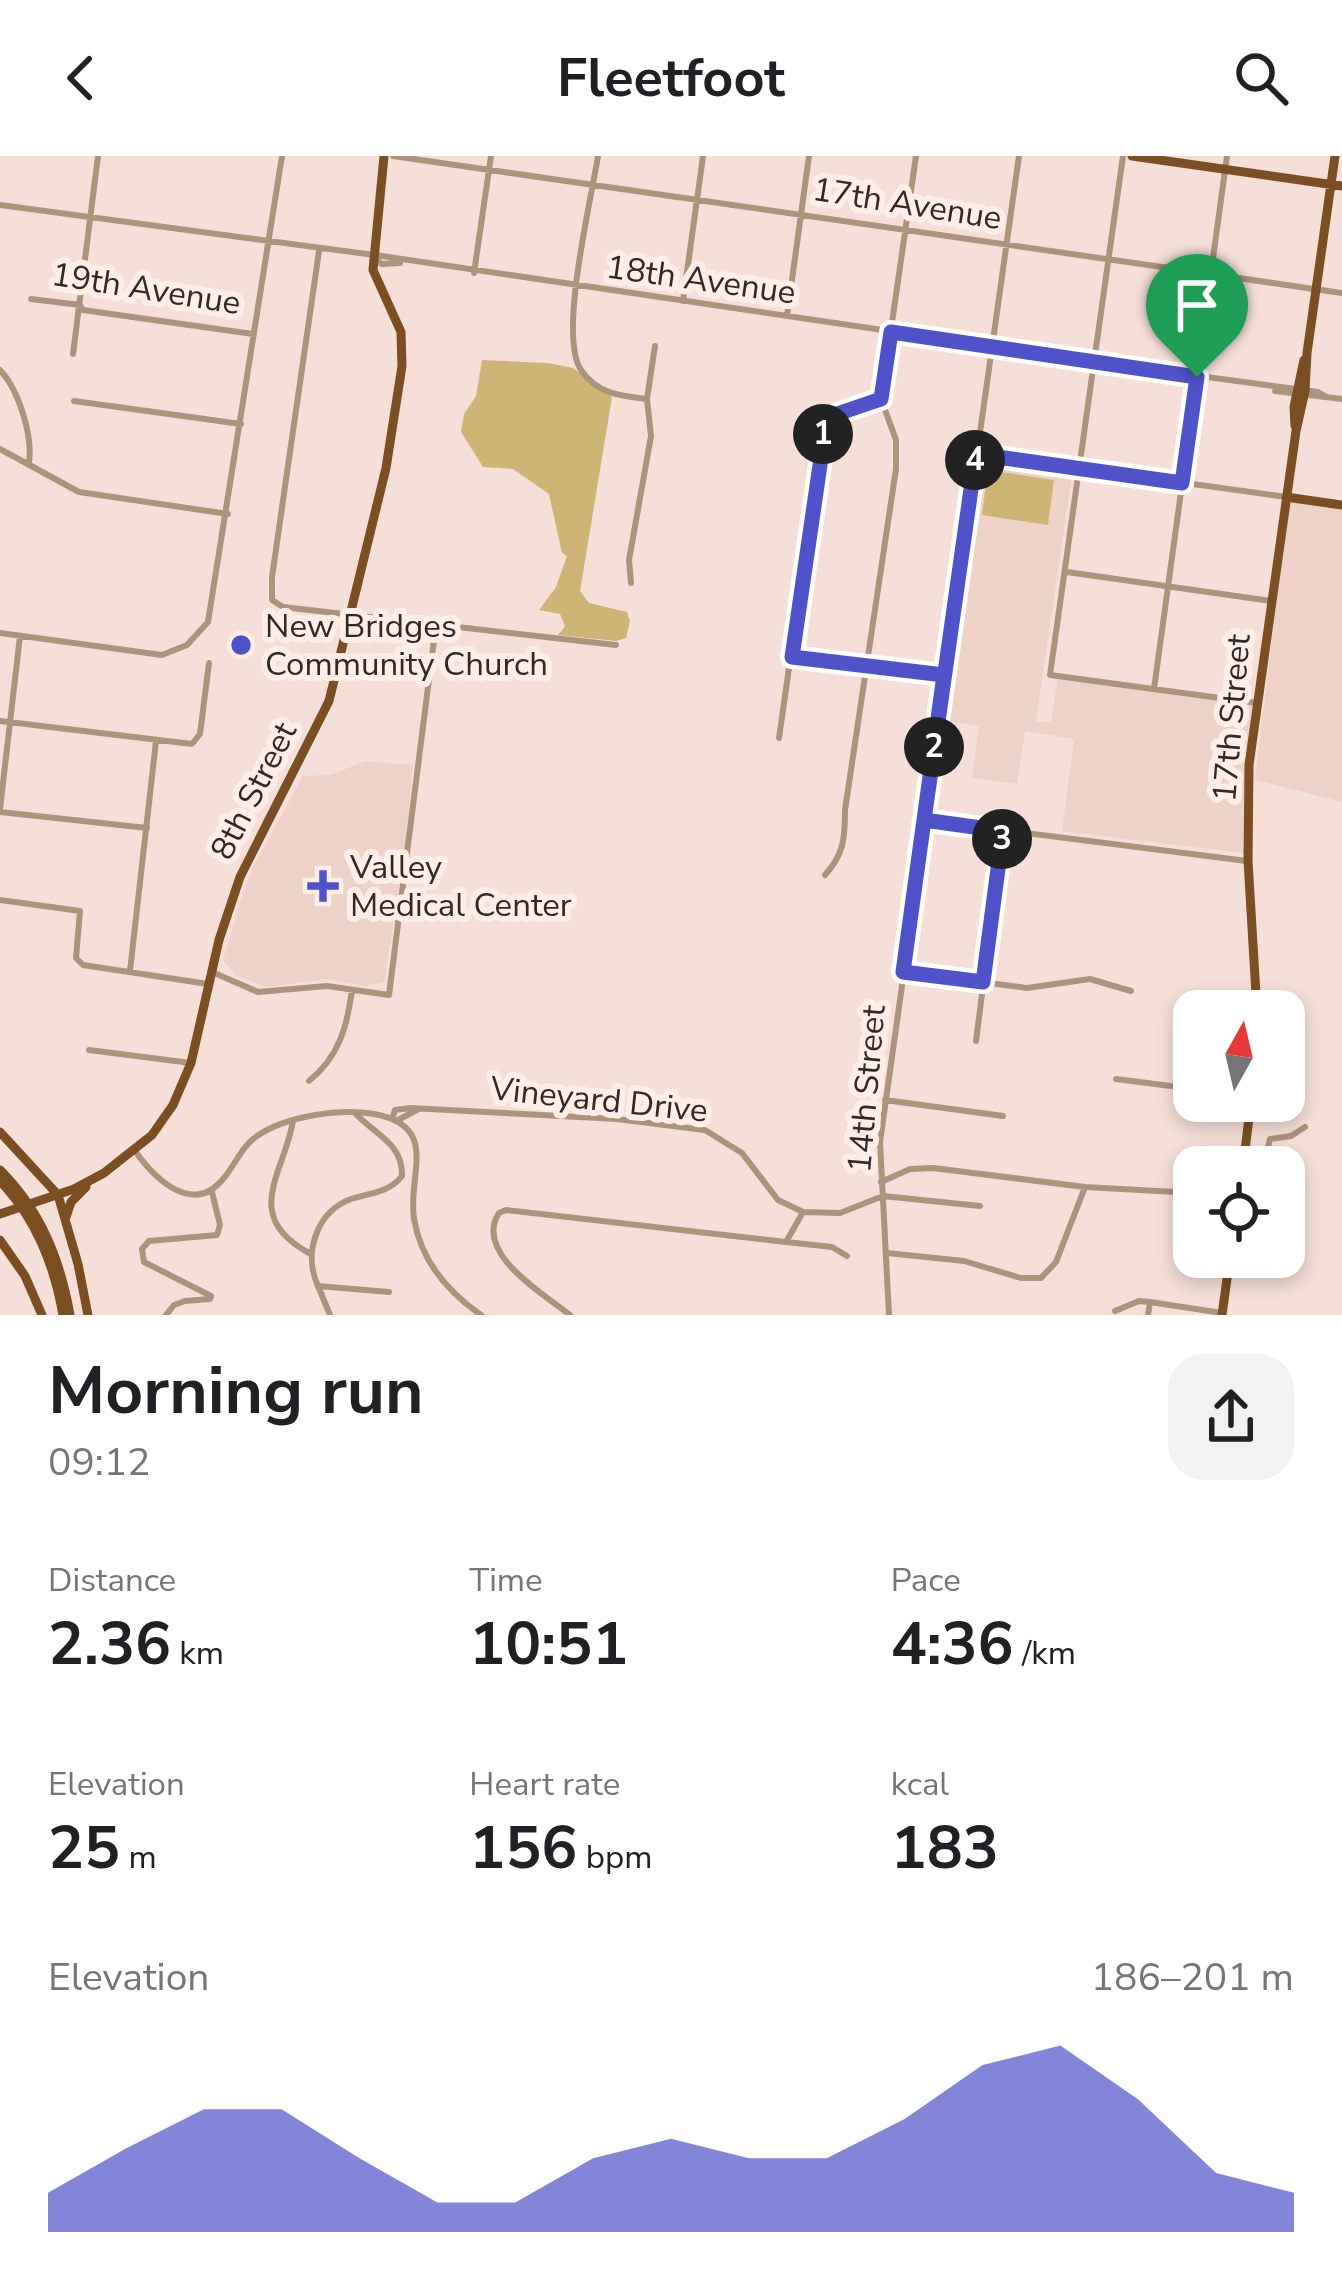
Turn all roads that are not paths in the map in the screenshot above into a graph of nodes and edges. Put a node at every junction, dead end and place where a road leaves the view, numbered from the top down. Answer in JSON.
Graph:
{"nodes":[{"id":1,"x":98,"y":156,"type":"edge"},
{"id":2,"x":282,"y":156,"type":"edge"},
{"id":3,"x":389,"y":156,"type":"edge"},
{"id":4,"x":491,"y":156,"type":"edge"},
{"id":5,"x":598,"y":156,"type":"edge"},
{"id":6,"x":703,"y":156,"type":"edge"},
{"id":7,"x":808,"y":156,"type":"edge"},
{"id":8,"x":916,"y":156,"type":"edge"},
{"id":9,"x":1019,"y":156,"type":"edge"},
{"id":10,"x":1128,"y":156,"type":"edge"},
{"id":11,"x":1227,"y":156,"type":"edge"},
{"id":12,"x":1335,"y":156,"type":"edge"},
{"id":13,"x":1225,"y":169,"type":"junction"},
{"id":14,"x":489,"y":170,"type":"junction"},
{"id":15,"x":594,"y":183,"type":"junction"},
{"id":16,"x":1336,"y":185,"type":"edge"},
{"id":17,"x":698,"y":199,"type":"junction"},
{"id":18,"x":0,"y":206,"type":"edge"},
{"id":19,"x":802,"y":212,"type":"junction"},
{"id":20,"x":90,"y":218,"type":"junction"},
{"id":21,"x":905,"y":228,"type":"junction"},
{"id":22,"x":1006,"y":243,"type":"junction"},
{"id":23,"x":269,"y":244,"type":"junction"},
{"id":24,"x":319,"y":251,"type":"junction"},
{"id":25,"x":372,"y":258,"type":"junction"},
{"id":26,"x":1110,"y":260,"type":"junction"},
{"id":27,"x":474,"y":273,"type":"junction"},
{"id":28,"x":1212,"y":275,"type":"junction"},
{"id":29,"x":577,"y":287,"type":"junction"},
{"id":30,"x":1316,"y":289,"type":"junction"},
{"id":31,"x":1342,"y":293,"type":"edge"},
{"id":32,"x":31,"y":298,"type":"dead end"},
{"id":33,"x":683,"y":301,"type":"junction"},
{"id":34,"x":80,"y":305,"type":"junction"},
{"id":35,"x":787,"y":316,"type":"junction"},
{"id":36,"x":891,"y":332,"type":"junction"},
{"id":37,"x":254,"y":334,"type":"junction"},
{"id":38,"x":655,"y":346,"type":"dead end"},
{"id":39,"x":991,"y":347,"type":"junction"},
{"id":40,"x":73,"y":353,"type":"dead end"},
{"id":41,"x":1094,"y":363,"type":"junction"},
{"id":42,"x":0,"y":370,"type":"edge"},
{"id":43,"x":1197,"y":377,"type":"junction"},
{"id":44,"x":1300,"y":393,"type":"junction"},
{"id":45,"x":647,"y":399,"type":"junction"},
{"id":46,"x":881,"y":399,"type":"junction"},
{"id":47,"x":1342,"y":399,"type":"edge"},
{"id":48,"x":74,"y":400,"type":"dead end"},
{"id":49,"x":241,"y":424,"type":"junction"},
{"id":50,"x":0,"y":449,"type":"edge"},
{"id":51,"x":976,"y":454,"type":"junction"},
{"id":52,"x":28,"y":462,"type":"junction"},
{"id":53,"x":1078,"y":467,"type":"junction"},
{"id":54,"x":1182,"y":483,"type":"junction"},
{"id":55,"x":1286,"y":497,"type":"junction"},
{"id":56,"x":1342,"y":506,"type":"edge"},
{"id":57,"x":228,"y":514,"type":"junction"},
{"id":58,"x":1065,"y":571,"type":"junction"},
{"id":59,"x":631,"y":583,"type":"dead end"},
{"id":60,"x":1168,"y":585,"type":"junction"},
{"id":61,"x":1271,"y":601,"type":"junction"},
{"id":62,"x":352,"y":615,"type":"junction"},
{"id":63,"x":436,"y":624,"type":"junction"},
{"id":64,"x":0,"y":633,"type":"edge"},
{"id":65,"x":20,"y":636,"type":"junction"},
{"id":66,"x":616,"y":645,"type":"dead end"},
{"id":67,"x":792,"y":657,"type":"junction"},
{"id":68,"x":209,"y":663,"type":"dead end"},
{"id":69,"x":866,"y":668,"type":"junction"},
{"id":70,"x":944,"y":675,"type":"junction"},
{"id":71,"x":1154,"y":689,"type":"junction"},
{"id":72,"x":1257,"y":703,"type":"junction"},
{"id":73,"x":0,"y":721,"type":"edge"},
{"id":74,"x":10,"y":722,"type":"junction"},
{"id":75,"x":779,"y":738,"type":"dead end"},
{"id":76,"x":156,"y":741,"type":"junction"},
{"id":77,"x":0,"y":811,"type":"edge"},
{"id":78,"x":924,"y":820,"type":"junction"},
{"id":79,"x":147,"y":828,"type":"junction"},
{"id":80,"x":1003,"y":831,"type":"junction"},
{"id":81,"x":1248,"y":861,"type":"junction"},
{"id":82,"x":825,"y":875,"type":"dead end"},
{"id":83,"x":0,"y":900,"type":"edge"},
{"id":84,"x":130,"y":971,"type":"junction"},
{"id":85,"x":903,"y":972,"type":"junction"},
{"id":86,"x":210,"y":978,"type":"junction"},
{"id":87,"x":983,"y":982,"type":"junction"},
{"id":88,"x":352,"y":990,"type":"junction"},
{"id":89,"x":1256,"y":990,"type":"edge"},
{"id":90,"x":1132,"y":991,"type":"dead end"},
{"id":91,"x":976,"y":1041,"type":"dead end"},
{"id":92,"x":89,"y":1050,"type":"dead end"},
{"id":93,"x":191,"y":1063,"type":"junction"},
{"id":94,"x":1116,"y":1079,"type":"dead end"},
{"id":95,"x":309,"y":1081,"type":"dead end"},
{"id":96,"x":1173,"y":1086,"type":"edge"},
{"id":97,"x":885,"y":1100,"type":"junction"},
{"id":98,"x":399,"y":1108,"type":"junction"},
{"id":99,"x":417,"y":1110,"type":"junction"},
{"id":100,"x":355,"y":1113,"type":"junction"},
{"id":101,"x":1004,"y":1116,"type":"dead end"},
{"id":102,"x":394,"y":1120,"type":"junction"},
{"id":103,"x":293,"y":1121,"type":"junction"},
{"id":104,"x":1305,"y":1127,"type":"dead end"},
{"id":105,"x":0,"y":1132,"type":"edge"},
{"id":106,"x":1268,"y":1146,"type":"edge"},
{"id":107,"x":135,"y":1151,"type":"junction"},
{"id":108,"x":0,"y":1170,"type":"edge"},
{"id":109,"x":95,"y":1178,"type":"junction"},
{"id":110,"x":0,"y":1181,"type":"edge"},
{"id":111,"x":881,"y":1182,"type":"junction"},
{"id":112,"x":1084,"y":1187,"type":"junction"},
{"id":113,"x":212,"y":1191,"type":"junction"},
{"id":114,"x":1173,"y":1192,"type":"edge"},
{"id":115,"x":58,"y":1195,"type":"junction"},
{"id":116,"x":884,"y":1196,"type":"junction"},
{"id":117,"x":980,"y":1206,"type":"dead end"},
{"id":118,"x":803,"y":1212,"type":"junction"},
{"id":119,"x":0,"y":1214,"type":"edge"},
{"id":120,"x":67,"y":1223,"type":"junction"},
{"id":121,"x":0,"y":1240,"type":"edge"},
{"id":122,"x":786,"y":1241,"type":"junction"},
{"id":123,"x":887,"y":1253,"type":"junction"},
{"id":124,"x":310,"y":1254,"type":"junction"},
{"id":125,"x":847,"y":1256,"type":"dead end"},
{"id":126,"x":1227,"y":1278,"type":"edge"},
{"id":127,"x":319,"y":1286,"type":"junction"},
{"id":128,"x":389,"y":1292,"type":"dead end"},
{"id":129,"x":1150,"y":1301,"type":"junction"},
{"id":130,"x":1115,"y":1311,"type":"dead end"},
{"id":131,"x":1223,"y":1314,"type":"edge"},
{"id":132,"x":42,"y":1315,"type":"edge"},
{"id":133,"x":67,"y":1315,"type":"edge"},
{"id":134,"x":88,"y":1315,"type":"edge"},
{"id":135,"x":166,"y":1315,"type":"edge"},
{"id":136,"x":330,"y":1315,"type":"edge"},
{"id":137,"x":481,"y":1315,"type":"edge"},
{"id":138,"x":570,"y":1315,"type":"edge"},
{"id":139,"x":889,"y":1315,"type":"edge"},
{"id":140,"x":1148,"y":1315,"type":"edge"}],
"edges":[{"from":1,"to":20,"type":"street"},
{"from":2,"to":23,"type":"street"},
{"from":3,"to":14,"type":"street","name":"17th Avenue"},
{"from":3,"to":25,"type":"main road","name":"8th Street"},
{"from":4,"to":14,"type":"street"},
{"from":5,"to":15,"type":"street"},
{"from":6,"to":17,"type":"street"},
{"from":7,"to":19,"type":"street"},
{"from":8,"to":21,"type":"street"},
{"from":9,"to":22,"type":"street","name":"14th Street"},
{"from":10,"to":13,"type":"main road"},
{"from":10,"to":26,"type":"street"},
{"from":11,"to":13,"type":"street"},
{"from":12,"to":16,"type":"main road","name":"17th Street"},
{"from":13,"to":16,"type":"main road"},
{"from":13,"to":28,"type":"street"},
{"from":14,"to":15,"type":"street","name":"17th Avenue"},
{"from":14,"to":27,"type":"street"},
{"from":15,"to":17,"type":"street","name":"17th Avenue"},
{"from":15,"to":29,"type":"street"},
{"from":16,"to":30,"type":"main road","name":"17th Street"},
{"from":17,"to":19,"type":"street","name":"17th Avenue"},
{"from":17,"to":33,"type":"street"},
{"from":18,"to":20,"type":"street","name":"18th Avenue"},
{"from":19,"to":21,"type":"street","name":"17th Avenue"},
{"from":19,"to":35,"type":"street"},
{"from":20,"to":23,"type":"street","name":"18th Avenue"},
{"from":20,"to":34,"type":"street"},
{"from":21,"to":22,"type":"street","name":"17th Avenue"},
{"from":21,"to":36,"type":"street"},
{"from":22,"to":26,"type":"street","name":"17th Avenue"},
{"from":22,"to":39,"type":"street","name":"14th Street"},
{"from":23,"to":24,"type":"street","name":"18th Avenue"},
{"from":23,"to":37,"type":"street"},
{"from":24,"to":25,"type":"street","name":"18th Avenue"},
{"from":24,"to":62,"type":"street"},
{"from":25,"to":27,"type":"street","name":"18th Avenue"},
{"from":25,"to":62,"type":"main road","name":"8th Street"},
{"from":26,"to":28,"type":"street","name":"17th Avenue"},
{"from":26,"to":41,"type":"street"},
{"from":27,"to":29,"type":"street","name":"18th Avenue"},
{"from":28,"to":30,"type":"street","name":"17th Avenue"},
{"from":28,"to":43,"type":"street"},
{"from":29,"to":33,"type":"street","name":"18th Avenue"},
{"from":29,"to":45,"type":"street"},
{"from":30,"to":31,"type":"street","name":"17th Avenue"},
{"from":30,"to":44,"type":"main road","name":"17th Street"},
{"from":32,"to":34,"type":"street","name":"19th Avenue"},
{"from":33,"to":35,"type":"street","name":"18th Avenue"},
{"from":34,"to":37,"type":"street","name":"19th Avenue"},
{"from":34,"to":40,"type":"street"},
{"from":35,"to":36,"type":"street","name":"18th Avenue"},
{"from":36,"to":39,"type":"street","name":"18th Avenue"},
{"from":36,"to":46,"type":"street"},
{"from":37,"to":49,"type":"street"},
{"from":38,"to":45,"type":"street"},
{"from":39,"to":41,"type":"street","name":"18th Avenue"},
{"from":39,"to":51,"type":"street","name":"14th Street"},
{"from":41,"to":43,"type":"street","name":"18th Avenue"},
{"from":41,"to":53,"type":"street"},
{"from":42,"to":52,"type":"street"},
{"from":43,"to":44,"type":"street","name":"18th Avenue"},
{"from":43,"to":54,"type":"street"},
{"from":44,"to":47,"type":"street","name":"18th Avenue"},
{"from":44,"to":55,"type":"main road","name":"17th Street"},
{"from":45,"to":59,"type":"street"},
{"from":46,"to":67,"type":"street"},
{"from":46,"to":69,"type":"street"},
{"from":48,"to":49,"type":"street"},
{"from":49,"to":57,"type":"street"},
{"from":50,"to":52,"type":"street"},
{"from":51,"to":53,"type":"street"},
{"from":51,"to":70,"type":"street","name":"14th Street"},
{"from":52,"to":57,"type":"street"},
{"from":53,"to":54,"type":"street"},
{"from":53,"to":58,"type":"street"},
{"from":54,"to":55,"type":"street"},
{"from":54,"to":60,"type":"street"},
{"from":55,"to":56,"type":"main road"},
{"from":55,"to":61,"type":"main road","name":"17th Street"},
{"from":57,"to":65,"type":"street"},
{"from":58,"to":60,"type":"street"},
{"from":58,"to":71,"type":"street"},
{"from":60,"to":61,"type":"street"},
{"from":60,"to":71,"type":"street"},
{"from":61,"to":72,"type":"main road","name":"17th Street"},
{"from":62,"to":63,"type":"street"},
{"from":62,"to":86,"type":"main road","name":"8th Street"},
{"from":63,"to":66,"type":"street"},
{"from":63,"to":88,"type":"street"},
{"from":64,"to":65,"type":"street"},
{"from":65,"to":74,"type":"street"},
{"from":67,"to":69,"type":"street"},
{"from":67,"to":75,"type":"street"},
{"from":68,"to":76,"type":"street"},
{"from":69,"to":70,"type":"street"},
{"from":69,"to":82,"type":"street"},
{"from":70,"to":78,"type":"street","name":"14th Street"},
{"from":71,"to":72,"type":"street"},
{"from":72,"to":81,"type":"main road","name":"17th Street"},
{"from":73,"to":74,"type":"street"},
{"from":74,"to":76,"type":"street"},
{"from":74,"to":77,"type":"street"},
{"from":76,"to":79,"type":"street"},
{"from":77,"to":79,"type":"street"},
{"from":78,"to":80,"type":"street"},
{"from":78,"to":85,"type":"street","name":"14th Street"},
{"from":79,"to":84,"type":"street"},
{"from":80,"to":81,"type":"street"},
{"from":80,"to":87,"type":"street"},
{"from":81,"to":89,"type":"main road","name":"17th Street"},
{"from":83,"to":84,"type":"street"},
{"from":84,"to":86,"type":"street"},
{"from":85,"to":87,"type":"street"},
{"from":85,"to":97,"type":"street","name":"14th Street"},
{"from":86,"to":88,"type":"street"},
{"from":86,"to":93,"type":"main road","name":"8th Street"},
{"from":87,"to":90,"type":"street"},
{"from":87,"to":91,"type":"street"},
{"from":88,"to":95,"type":"street"},
{"from":92,"to":93,"type":"street"},
{"from":93,"to":107,"type":"main road","name":"8th Street"},
{"from":94,"to":96,"type":"street"},
{"from":97,"to":101,"type":"street"},
{"from":97,"to":111,"type":"street","name":"14th Street"},
{"from":98,"to":99,"type":"street","name":"Vineyard Drive"},
{"from":98,"to":100,"type":"street","name":"Vineyard Drive"},
{"from":98,"to":102,"type":"street"},
{"from":99,"to":102,"type":"street"},
{"from":99,"to":118,"type":"street","name":"Vineyard Drive"},
{"from":100,"to":102,"type":"street"},
{"from":100,"to":103,"type":"street"},
{"from":100,"to":124,"type":"street"},
{"from":102,"to":137,"type":"street"},
{"from":103,"to":113,"type":"street"},
{"from":103,"to":124,"type":"street"},
{"from":104,"to":106,"type":"street"},
{"from":105,"to":115,"type":"main road"},
{"from":107,"to":109,"type":"main road","name":"8th Street"},
{"from":107,"to":113,"type":"street"},
{"from":108,"to":133,"type":"main road"},
{"from":109,"to":115,"type":"main road","name":"8th Street"},
{"from":109,"to":120,"type":"main road"},
{"from":110,"to":133,"type":"main road"},
{"from":111,"to":112,"type":"street"},
{"from":111,"to":116,"type":"street","name":"14th Street"},
{"from":112,"to":114,"type":"street"},
{"from":112,"to":123,"type":"street"},
{"from":113,"to":135,"type":"street"},
{"from":115,"to":119,"type":"main road","name":"8th Street"},
{"from":115,"to":120,"type":"main road"},
{"from":116,"to":117,"type":"street"},
{"from":116,"to":118,"type":"street"},
{"from":116,"to":123,"type":"street","name":"14th Street"},
{"from":118,"to":122,"type":"street"},
{"from":120,"to":134,"type":"main road"},
{"from":121,"to":132,"type":"main road"},
{"from":122,"to":125,"type":"street"},
{"from":122,"to":138,"type":"street"},
{"from":123,"to":139,"type":"street","name":"14th Street"},
{"from":124,"to":127,"type":"street"},
{"from":126,"to":131,"type":"main road"},
{"from":127,"to":128,"type":"street"},
{"from":127,"to":136,"type":"street"},
{"from":129,"to":130,"type":"street"},
{"from":129,"to":131,"type":"street"},
{"from":129,"to":140,"type":"street"}]}
